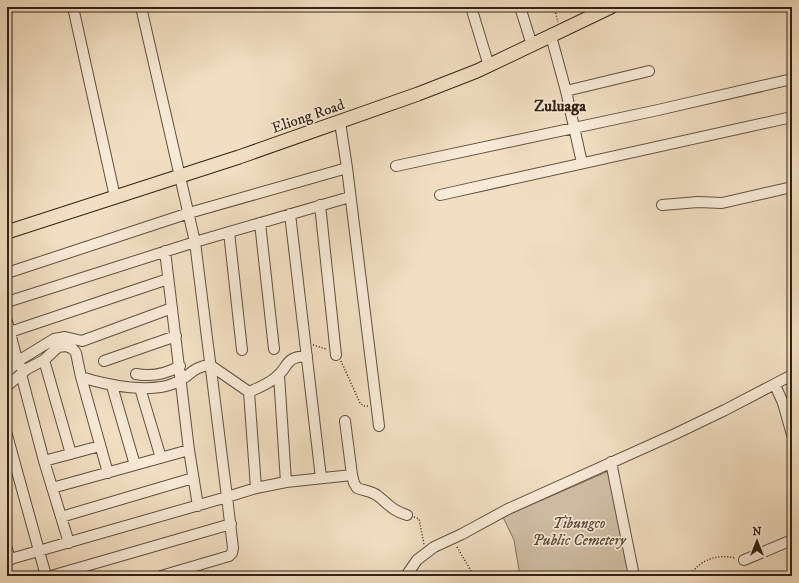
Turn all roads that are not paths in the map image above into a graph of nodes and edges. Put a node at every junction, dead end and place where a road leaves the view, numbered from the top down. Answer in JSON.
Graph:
{"nodes":[{"id":1,"x":73,"y":7,"type":"edge"},
{"id":2,"x":141,"y":7,"type":"edge"},
{"id":3,"x":471,"y":7,"type":"edge"},
{"id":4,"x":520,"y":7,"type":"edge"},
{"id":5,"x":611,"y":7,"type":"edge"},
{"id":6,"x":556,"y":34,"type":"junction"},
{"id":7,"x":532,"y":45,"type":"junction"},
{"id":8,"x":489,"y":66,"type":"junction"},
{"id":9,"x":649,"y":72,"type":"dead end"},
{"id":10,"x":792,"y":79,"type":"edge"},
{"id":11,"x":566,"y":91,"type":"junction"},
{"id":12,"x":792,"y":117,"type":"edge"},
{"id":13,"x":340,"y":122,"type":"junction"},
{"id":14,"x":574,"y":128,"type":"junction"},
{"id":15,"x":582,"y":163,"type":"junction"},
{"id":16,"x":396,"y":166,"type":"dead end"},
{"id":17,"x":347,"y":168,"type":"junction"},
{"id":18,"x":180,"y":176,"type":"junction"},
{"id":19,"x":792,"y":187,"type":"edge"},
{"id":20,"x":440,"y":195,"type":"dead end"},
{"id":21,"x":115,"y":196,"type":"junction"},
{"id":22,"x":350,"y":197,"type":"junction"},
{"id":23,"x":320,"y":205,"type":"junction"},
{"id":24,"x":662,"y":205,"type":"dead end"},
{"id":25,"x":189,"y":213,"type":"junction"},
{"id":26,"x":290,"y":214,"type":"junction"},
{"id":27,"x":260,"y":222,"type":"junction"},
{"id":28,"x":7,"y":231,"type":"edge"},
{"id":29,"x":229,"y":232,"type":"junction"},
{"id":30,"x":195,"y":242,"type":"junction"},
{"id":31,"x":165,"y":251,"type":"junction"},
{"id":32,"x":7,"y":273,"type":"edge"},
{"id":33,"x":168,"y":279,"type":"junction"},
{"id":34,"x":7,"y":302,"type":"edge"},
{"id":35,"x":172,"y":308,"type":"junction"},
{"id":36,"x":7,"y":322,"type":"edge"},
{"id":37,"x":10,"y":332,"type":"junction"},
{"id":38,"x":176,"y":336,"type":"junction"},
{"id":39,"x":274,"y":349,"type":"dead end"},
{"id":40,"x":242,"y":350,"type":"dead end"},
{"id":41,"x":336,"y":354,"type":"road end"},
{"id":42,"x":307,"y":356,"type":"junction"},
{"id":43,"x":44,"y":360,"type":"junction"},
{"id":44,"x":104,"y":361,"type":"dead end"},
{"id":45,"x":210,"y":365,"type":"junction"},
{"id":46,"x":180,"y":366,"type":"junction"},
{"id":47,"x":21,"y":369,"type":"junction"},
{"id":48,"x":7,"y":372,"type":"edge"},
{"id":49,"x":136,"y":374,"type":"dead end"},
{"id":50,"x":279,"y":375,"type":"junction"},
{"id":51,"x":792,"y":375,"type":"edge"},
{"id":52,"x":81,"y":377,"type":"junction"},
{"id":53,"x":181,"y":380,"type":"junction"},
{"id":54,"x":775,"y":384,"type":"junction"},
{"id":55,"x":7,"y":386,"type":"edge"},
{"id":56,"x":112,"y":386,"type":"junction"},
{"id":57,"x":140,"y":388,"type":"junction"},
{"id":58,"x":249,"y":392,"type":"junction"},
{"id":59,"x":345,"y":421,"type":"dead end"},
{"id":60,"x":379,"y":426,"type":"dead end"},
{"id":61,"x":7,"y":435,"type":"edge"},
{"id":62,"x":792,"y":435,"type":"edge"},
{"id":63,"x":100,"y":446,"type":"junction"},
{"id":64,"x":189,"y":450,"type":"junction"},
{"id":65,"x":71,"y":454,"type":"junction"},
{"id":66,"x":161,"y":458,"type":"junction"},
{"id":67,"x":44,"y":461,"type":"junction"},
{"id":68,"x":611,"y":462,"type":"junction"},
{"id":69,"x":135,"y":465,"type":"junction"},
{"id":70,"x":108,"y":473,"type":"junction"},
{"id":71,"x":352,"y":475,"type":"junction"},
{"id":72,"x":193,"y":478,"type":"junction"},
{"id":73,"x":321,"y":478,"type":"junction"},
{"id":74,"x":286,"y":482,"type":"junction"},
{"id":75,"x":52,"y":488,"type":"junction"},
{"id":76,"x":256,"y":488,"type":"junction"},
{"id":77,"x":227,"y":497,"type":"junction"},
{"id":78,"x":198,"y":506,"type":"junction"},
{"id":79,"x":407,"y":515,"type":"road end"},
{"id":80,"x":61,"y":517,"type":"junction"},
{"id":81,"x":231,"y":524,"type":"junction"},
{"id":82,"x":792,"y":540,"type":"edge"},
{"id":83,"x":68,"y":543,"type":"junction"},
{"id":84,"x":7,"y":549,"type":"edge"},
{"id":85,"x":39,"y":551,"type":"junction"},
{"id":86,"x":8,"y":560,"type":"edge"},
{"id":87,"x":744,"y":560,"type":"road end"},
{"id":88,"x":46,"y":576,"type":"edge"},
{"id":89,"x":51,"y":576,"type":"edge"},
{"id":90,"x":161,"y":576,"type":"edge"},
{"id":91,"x":406,"y":576,"type":"edge"},
{"id":92,"x":634,"y":576,"type":"edge"}],
"edges":[{"from":1,"to":21,"type":"street"},
{"from":2,"to":18,"type":"street"},
{"from":3,"to":8,"type":"street"},
{"from":4,"to":7,"type":"street"},
{"from":5,"to":6,"type":"main road","name":"Eliong Road"},
{"from":6,"to":7,"type":"main road","name":"Eliong Road"},
{"from":6,"to":11,"type":"street"},
{"from":7,"to":8,"type":"main road","name":"Eliong Road"},
{"from":8,"to":13,"type":"main road","name":"Eliong Road"},
{"from":9,"to":11,"type":"street"},
{"from":10,"to":14,"type":"street"},
{"from":11,"to":14,"type":"street"},
{"from":12,"to":15,"type":"street"},
{"from":13,"to":17,"type":"street"},
{"from":13,"to":18,"type":"main road","name":"Eliong Road"},
{"from":14,"to":15,"type":"street"},
{"from":14,"to":16,"type":"street"},
{"from":15,"to":20,"type":"street"},
{"from":17,"to":22,"type":"street"},
{"from":17,"to":25,"type":"street"},
{"from":18,"to":21,"type":"main road","name":"Eliong Road"},
{"from":18,"to":25,"type":"street"},
{"from":19,"to":24,"type":"street"},
{"from":21,"to":28,"type":"main road","name":"Eliong Road"},
{"from":22,"to":23,"type":"street"},
{"from":22,"to":60,"type":"street"},
{"from":23,"to":26,"type":"street"},
{"from":23,"to":41,"type":"street"},
{"from":25,"to":30,"type":"street"},
{"from":25,"to":32,"type":"street"},
{"from":26,"to":27,"type":"street"},
{"from":26,"to":42,"type":"street"},
{"from":27,"to":29,"type":"street"},
{"from":27,"to":39,"type":"street"},
{"from":29,"to":30,"type":"street"},
{"from":29,"to":40,"type":"street"},
{"from":30,"to":31,"type":"street"},
{"from":30,"to":45,"type":"street"},
{"from":31,"to":33,"type":"street"},
{"from":31,"to":34,"type":"street"},
{"from":33,"to":35,"type":"street"},
{"from":33,"to":37,"type":"street"},
{"from":35,"to":38,"type":"street"},
{"from":35,"to":47,"type":"street"},
{"from":36,"to":37,"type":"street"},
{"from":37,"to":47,"type":"street"},
{"from":38,"to":44,"type":"street"},
{"from":38,"to":46,"type":"street"},
{"from":42,"to":50,"type":"street"},
{"from":42,"to":73,"type":"street"},
{"from":43,"to":47,"type":"street"},
{"from":43,"to":52,"type":"street"},
{"from":43,"to":65,"type":"street"},
{"from":45,"to":53,"type":"street"},
{"from":45,"to":58,"type":"street"},
{"from":45,"to":77,"type":"street"},
{"from":46,"to":49,"type":"street"},
{"from":46,"to":53,"type":"street"},
{"from":47,"to":48,"type":"street"},
{"from":47,"to":55,"type":"street"},
{"from":47,"to":67,"type":"street"},
{"from":50,"to":58,"type":"street"},
{"from":50,"to":74,"type":"street"},
{"from":51,"to":54,"type":"street"},
{"from":52,"to":56,"type":"street"},
{"from":52,"to":63,"type":"street"},
{"from":53,"to":57,"type":"street"},
{"from":53,"to":64,"type":"street"},
{"from":54,"to":62,"type":"street"},
{"from":54,"to":68,"type":"street"},
{"from":56,"to":57,"type":"street"},
{"from":56,"to":69,"type":"street"},
{"from":57,"to":66,"type":"street"},
{"from":58,"to":76,"type":"street"},
{"from":59,"to":71,"type":"street"},
{"from":61,"to":85,"type":"street"},
{"from":63,"to":65,"type":"street"},
{"from":63,"to":70,"type":"street"},
{"from":64,"to":66,"type":"street"},
{"from":64,"to":72,"type":"street"},
{"from":65,"to":67,"type":"street"},
{"from":66,"to":69,"type":"street"},
{"from":67,"to":75,"type":"street"},
{"from":68,"to":91,"type":"street"},
{"from":68,"to":92,"type":"street"},
{"from":69,"to":70,"type":"street"},
{"from":70,"to":75,"type":"street"},
{"from":71,"to":73,"type":"street"},
{"from":71,"to":79,"type":"street"},
{"from":72,"to":78,"type":"street"},
{"from":72,"to":80,"type":"street"},
{"from":73,"to":74,"type":"street"},
{"from":74,"to":76,"type":"street"},
{"from":75,"to":80,"type":"street"},
{"from":76,"to":77,"type":"street"},
{"from":77,"to":78,"type":"street"},
{"from":77,"to":81,"type":"street"},
{"from":78,"to":83,"type":"street"},
{"from":80,"to":83,"type":"street"},
{"from":81,"to":89,"type":"street"},
{"from":81,"to":90,"type":"street"},
{"from":82,"to":87,"type":"street"},
{"from":83,"to":85,"type":"street"},
{"from":84,"to":86,"type":"street"},
{"from":85,"to":86,"type":"street"},
{"from":85,"to":88,"type":"street"}]}
